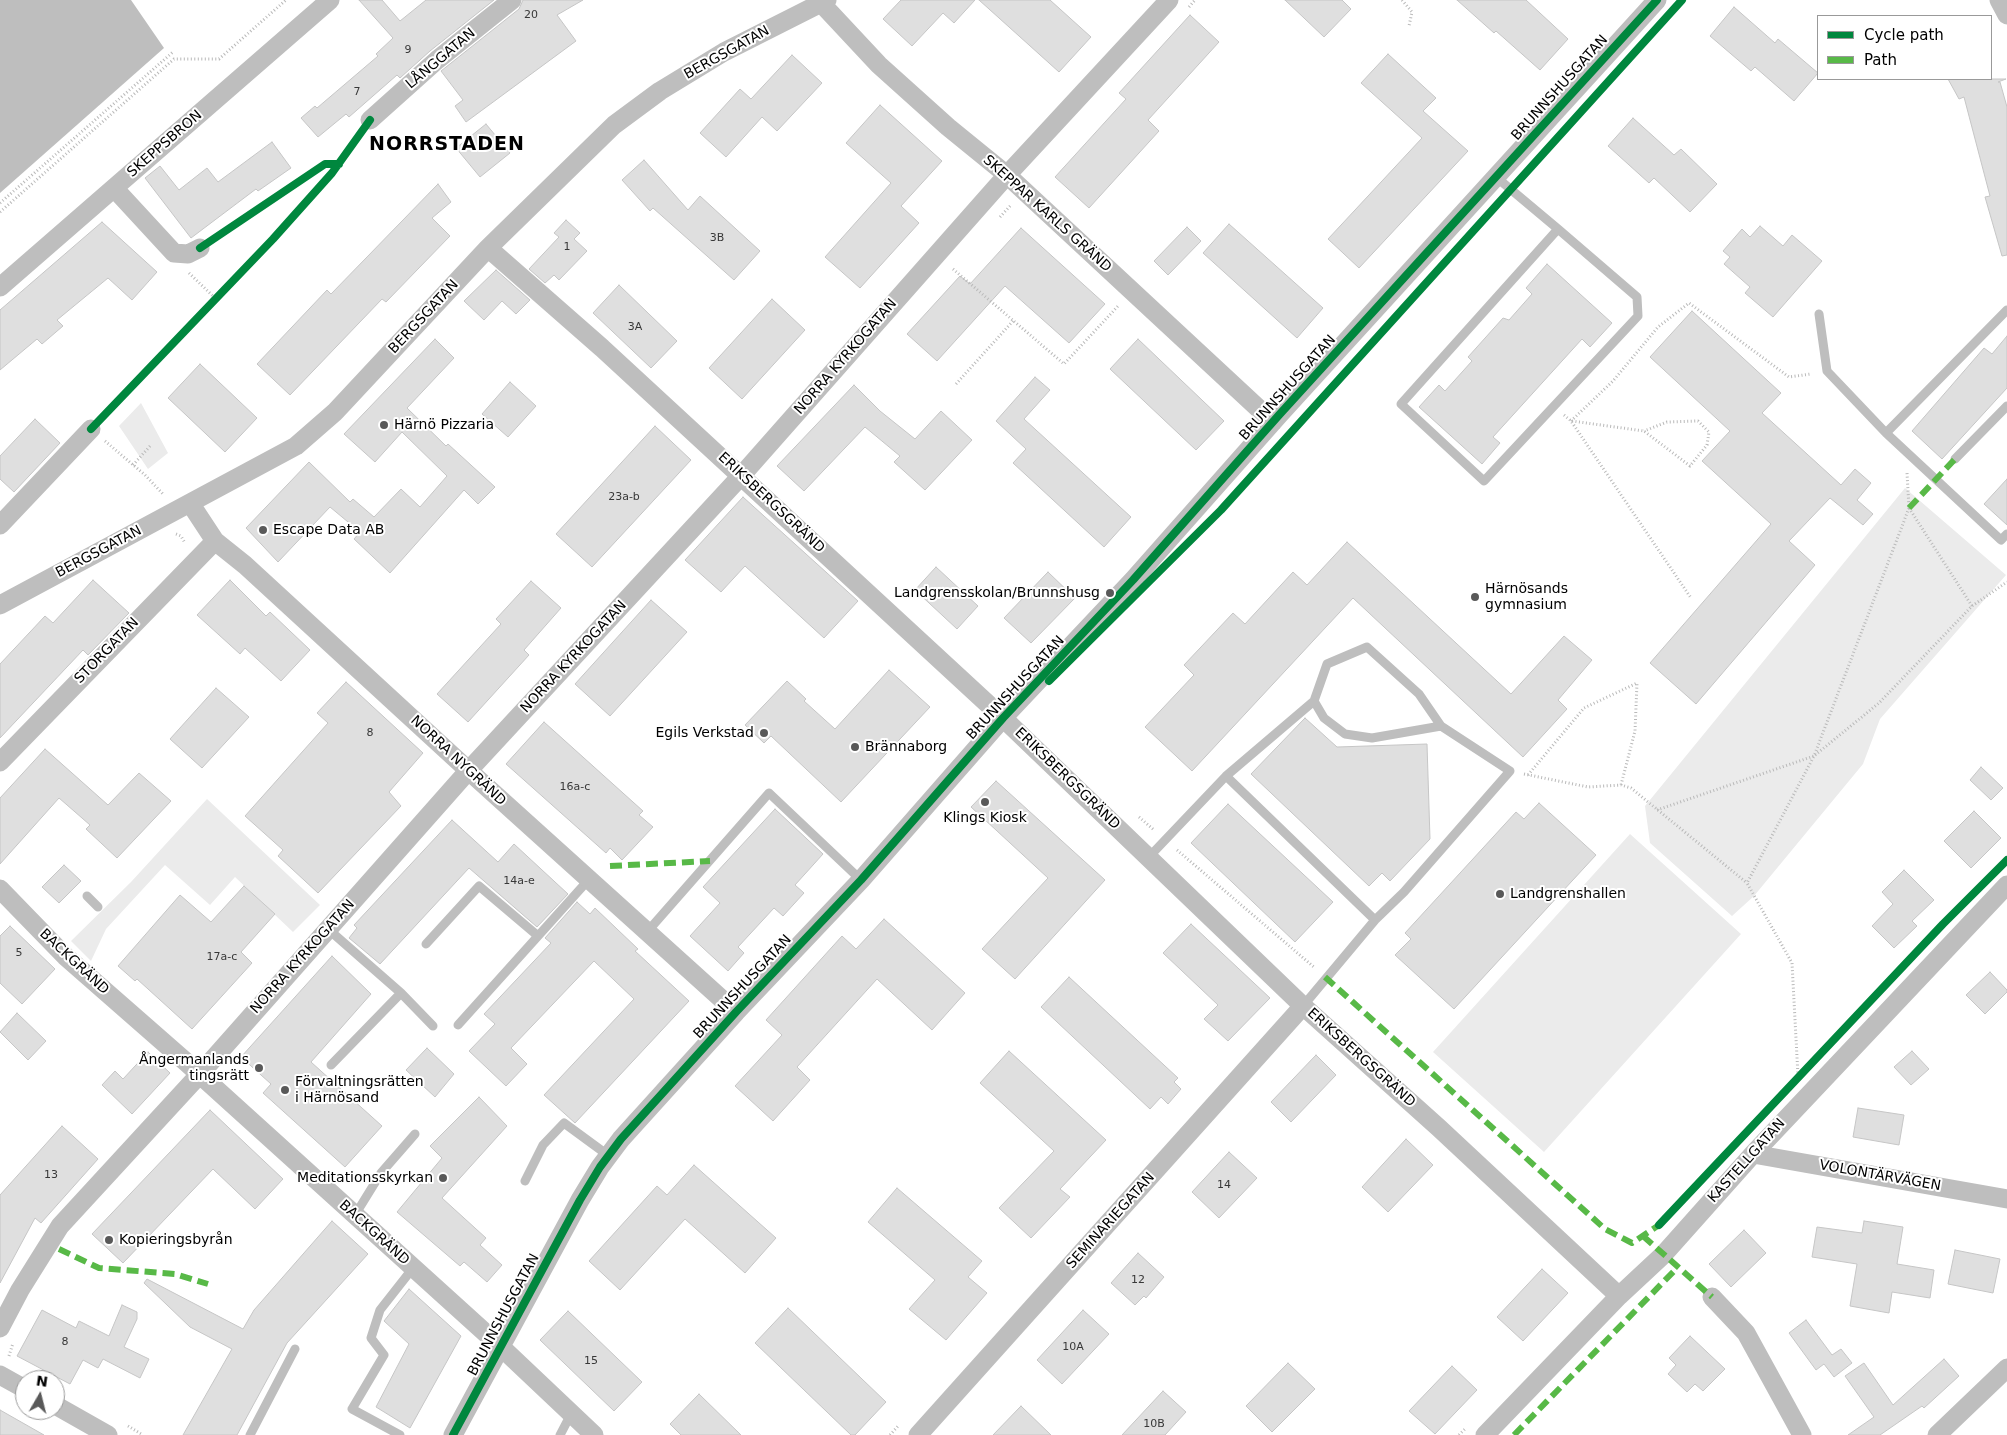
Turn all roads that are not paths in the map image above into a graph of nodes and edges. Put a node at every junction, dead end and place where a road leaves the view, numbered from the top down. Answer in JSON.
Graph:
{"nodes":[{"id":1,"x":330,"y":0,"type":"edge"},
{"id":2,"x":512,"y":0,"type":"edge"},
{"id":3,"x":1169,"y":0,"type":"edge"},
{"id":4,"x":1657,"y":0,"type":"edge"},
{"id":5,"x":2000,"y":0,"type":"edge"},
{"id":6,"x":824,"y":2,"type":"edge"},
{"id":7,"x":2007,"y":15,"type":"edge"},
{"id":8,"x":370,"y":120,"type":"dead end"},
{"id":9,"x":1007,"y":175,"type":"junction"},
{"id":10,"x":1496,"y":177,"type":"junction"},
{"id":11,"x":114,"y":188,"type":"junction"},
{"id":12,"x":1558,"y":229,"type":"junction"},
{"id":13,"x":200,"y":248,"type":"dead end"},
{"id":14,"x":488,"y":248,"type":"junction"},
{"id":15,"x":0,"y":287,"type":"edge"},
{"id":16,"x":2007,"y":310,"type":"edge"},
{"id":17,"x":1819,"y":314,"type":"dead end"},
{"id":18,"x":2007,"y":406,"type":"edge"},
{"id":19,"x":1273,"y":422,"type":"junction"},
{"id":20,"x":91,"y":429,"type":"road end"},
{"id":21,"x":1886,"y":433,"type":"junction"},
{"id":22,"x":1955,"y":459,"type":"dead end"},
{"id":23,"x":741,"y":476,"type":"junction"},
{"id":24,"x":190,"y":503,"type":"junction"},
{"id":25,"x":0,"y":525,"type":"edge"},
{"id":26,"x":2007,"y":534,"type":"edge"},
{"id":27,"x":214,"y":540,"type":"junction"},
{"id":28,"x":0,"y":605,"type":"edge"},
{"id":29,"x":1314,"y":701,"type":"junction"},
{"id":30,"x":1003,"y":718,"type":"junction"},
{"id":31,"x":1441,"y":726,"type":"junction"},
{"id":32,"x":0,"y":762,"type":"edge"},
{"id":33,"x":469,"y":770,"type":"junction"},
{"id":34,"x":1226,"y":776,"type":"junction"},
{"id":35,"x":1148,"y":858,"type":"junction"},
{"id":36,"x":587,"y":878,"type":"junction"},
{"id":37,"x":861,"y":880,"type":"junction"},
{"id":38,"x":2007,"y":885,"type":"edge"},
{"id":39,"x":0,"y":889,"type":"edge"},
{"id":40,"x":87,"y":896,"type":"dead end"},
{"id":41,"x":98,"y":907,"type":"dead end"},
{"id":42,"x":1375,"y":920,"type":"junction"},
{"id":43,"x":328,"y":929,"type":"junction"},
{"id":44,"x":647,"y":932,"type":"junction"},
{"id":45,"x":538,"y":936,"type":"junction"},
{"id":46,"x":426,"y":944,"type":"dead end"},
{"id":47,"x":401,"y":993,"type":"junction"},
{"id":48,"x":1303,"y":1006,"type":"junction"},
{"id":49,"x":736,"y":1012,"type":"junction"},
{"id":50,"x":458,"y":1025,"type":"dead end"},
{"id":51,"x":433,"y":1026,"type":"dead end"},
{"id":52,"x":331,"y":1065,"type":"dead end"},
{"id":53,"x":199,"y":1075,"type":"junction"},
{"id":54,"x":415,"y":1134,"type":"dead end"},
{"id":55,"x":1753,"y":1154,"type":"junction"},
{"id":56,"x":608,"y":1156,"type":"junction"},
{"id":57,"x":524,"y":1181,"type":"dead end"},
{"id":58,"x":2007,"y":1199,"type":"edge"},
{"id":59,"x":355,"y":1215,"type":"junction"},
{"id":60,"x":413,"y":1268,"type":"junction"},
{"id":61,"x":1619,"y":1296,"type":"junction"},
{"id":62,"x":1712,"y":1297,"type":"dead end"},
{"id":63,"x":0,"y":1328,"type":"edge"},
{"id":64,"x":501,"y":1347,"type":"junction"},
{"id":65,"x":294,"y":1349,"type":"dead end"},
{"id":66,"x":2007,"y":1368,"type":"edge"},
{"id":67,"x":0,"y":1375,"type":"edge"},
{"id":68,"x":15,"y":1383,"type":"edge"},
{"id":69,"x":65,"y":1411,"type":"edge"},
{"id":70,"x":571,"y":1414,"type":"junction"},
{"id":71,"x":108,"y":1435,"type":"edge"},
{"id":72,"x":250,"y":1435,"type":"edge"},
{"id":73,"x":400,"y":1435,"type":"edge"},
{"id":74,"x":453,"y":1435,"type":"edge"},
{"id":75,"x":560,"y":1435,"type":"edge"},
{"id":76,"x":594,"y":1435,"type":"edge"},
{"id":77,"x":918,"y":1435,"type":"edge"},
{"id":78,"x":1485,"y":1435,"type":"edge"},
{"id":79,"x":1802,"y":1435,"type":"edge"},
{"id":80,"x":1937,"y":1435,"type":"edge"}],
"edges":[{"from":1,"to":11,"type":"street","name":"SKEPPSBRON"},
{"from":2,"to":8,"type":"street","name":"LÅNGGATAN"},
{"from":3,"to":9,"type":"street","name":"NORRA KYRKOGATAN"},
{"from":4,"to":10,"type":"street","name":"BRUNNSHUSGATAN"},
{"from":5,"to":7,"type":"street"},
{"from":6,"to":9,"type":"street","name":"SKEPPAR KARLS GRÄND"},
{"from":6,"to":14,"type":"street","name":"BERGSGATAN"},
{"from":9,"to":19,"type":"street","name":"SKEPPAR KARLS GRÄND"},
{"from":9,"to":23,"type":"street","name":"NORRA KYRKOGATAN"},
{"from":10,"to":12,"type":"lane"},
{"from":10,"to":19,"type":"street","name":"BRUNNSHUSGATAN"},
{"from":11,"to":13,"type":"street"},
{"from":11,"to":15,"type":"street","name":"SKEPPSBRON"},
{"from":12,"to":12,"type":"lane"},
{"from":14,"to":23,"type":"street","name":"ERIKSBERGSGRÄND"},
{"from":14,"to":24,"type":"street","name":"BERGSGATAN"},
{"from":16,"to":21,"type":"lane"},
{"from":17,"to":21,"type":"lane"},
{"from":18,"to":22,"type":"lane"},
{"from":19,"to":30,"type":"street","name":"BRUNNSHUSGATAN"},
{"from":20,"to":25,"type":"street"},
{"from":21,"to":26,"type":"lane"},
{"from":23,"to":30,"type":"street","name":"ERIKSBERGSGRÄND"},
{"from":23,"to":33,"type":"street","name":"NORRA KYRKOGATAN"},
{"from":24,"to":27,"type":"street","name":"NORRA NYGRÄND"},
{"from":24,"to":28,"type":"street","name":"BERGSGATAN"},
{"from":27,"to":32,"type":"street","name":"STORGATAN"},
{"from":27,"to":33,"type":"street","name":"NORRA NYGRÄND"},
{"from":29,"to":31,"type":"lane"},
{"from":29,"to":31,"type":"lane"},
{"from":29,"to":34,"type":"lane"},
{"from":30,"to":35,"type":"street","name":"ERIKSBERGSGRÄND"},
{"from":30,"to":37,"type":"street","name":"BRUNNSHUSGATAN"},
{"from":31,"to":42,"type":"lane"},
{"from":33,"to":36,"type":"street","name":"NORRA NYGRÄND"},
{"from":33,"to":43,"type":"street","name":"NORRA KYRKOGATAN"},
{"from":34,"to":35,"type":"lane"},
{"from":34,"to":42,"type":"lane"},
{"from":35,"to":48,"type":"street","name":"ERIKSBERGSGRÄND"},
{"from":36,"to":44,"type":"street","name":"NORRA NYGRÄND"},
{"from":36,"to":45,"type":"lane"},
{"from":37,"to":44,"type":"lane"},
{"from":37,"to":49,"type":"street","name":"BRUNNSHUSGATAN"},
{"from":38,"to":55,"type":"street","name":"KASTELLGATAN"},
{"from":39,"to":53,"type":"street","name":"BACKGRÄND"},
{"from":40,"to":41,"type":"lane"},
{"from":42,"to":48,"type":"lane"},
{"from":43,"to":47,"type":"lane"},
{"from":43,"to":53,"type":"street","name":"NORRA KYRKOGATAN"},
{"from":44,"to":49,"type":"street","name":"NORRA NYGRÄND"},
{"from":45,"to":46,"type":"lane"},
{"from":45,"to":50,"type":"lane"},
{"from":47,"to":51,"type":"lane"},
{"from":47,"to":52,"type":"lane"},
{"from":48,"to":61,"type":"street","name":"ERIKSBERGSGRÄND"},
{"from":48,"to":77,"type":"street","name":"SEMINARIEGATAN"},
{"from":49,"to":56,"type":"street","name":"BRUNNSHUSGATAN"},
{"from":53,"to":59,"type":"street","name":"BACKGRÄND"},
{"from":53,"to":63,"type":"street","name":"NORRA KYRKOGATAN"},
{"from":54,"to":59,"type":"lane"},
{"from":55,"to":58,"type":"street","name":"VOLONTÄRVÄGEN"},
{"from":55,"to":61,"type":"street","name":"KASTELLGATAN"},
{"from":56,"to":57,"type":"lane"},
{"from":56,"to":64,"type":"street","name":"BRUNNSHUSGATAN"},
{"from":59,"to":60,"type":"street","name":"BACKGRÄND"},
{"from":60,"to":64,"type":"street","name":"BACKGRÄND"},
{"from":60,"to":73,"type":"lane"},
{"from":61,"to":78,"type":"street","name":"KASTELLGATAN"},
{"from":62,"to":79,"type":"street"},
{"from":64,"to":70,"type":"street","name":"BACKGRÄND"},
{"from":64,"to":74,"type":"street","name":"BRUNNSHUSGATAN"},
{"from":65,"to":72,"type":"lane"},
{"from":66,"to":80,"type":"street"},
{"from":67,"to":68,"type":"street"},
{"from":69,"to":71,"type":"street"},
{"from":70,"to":75,"type":"lane"},
{"from":70,"to":76,"type":"street","name":"BACKGRÄND"}]}
